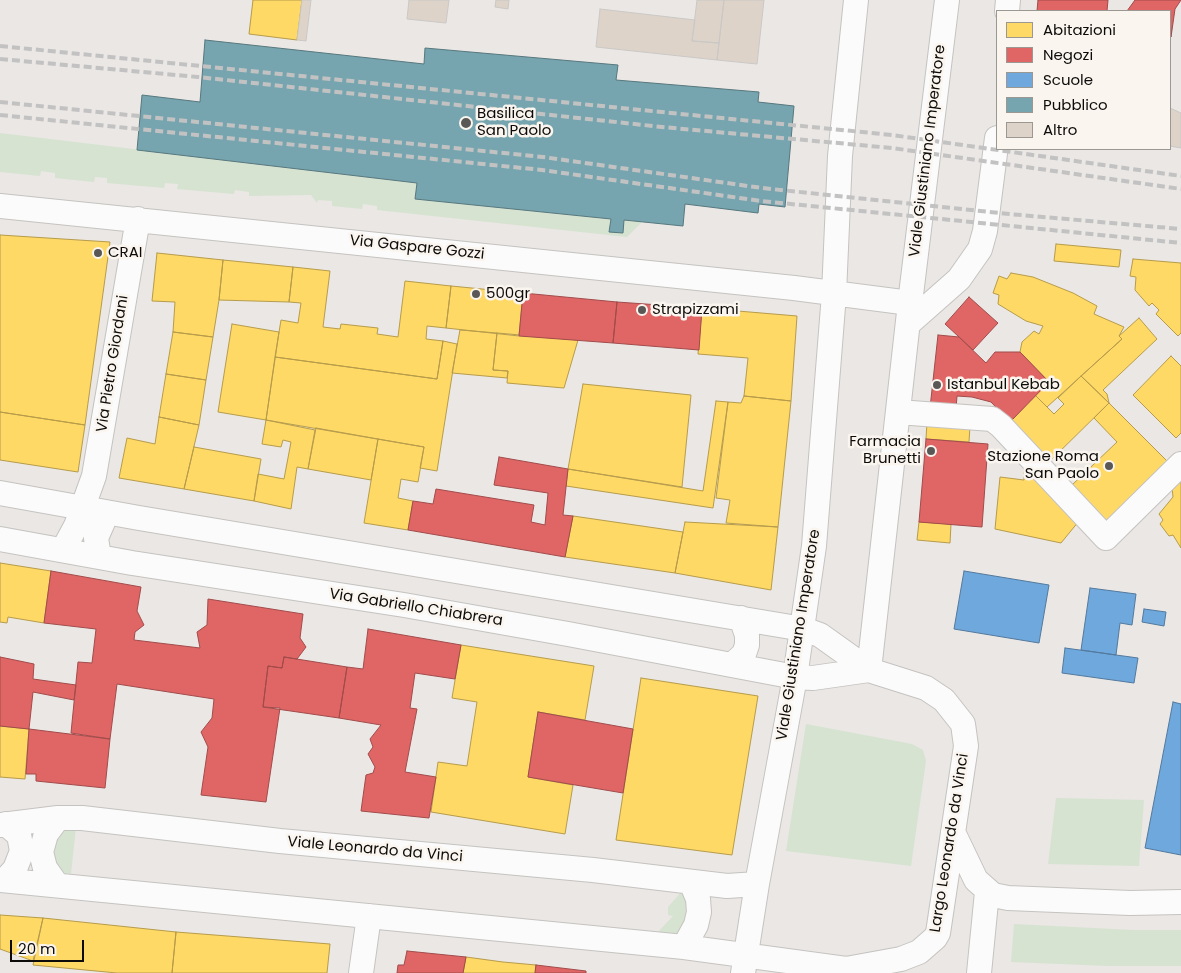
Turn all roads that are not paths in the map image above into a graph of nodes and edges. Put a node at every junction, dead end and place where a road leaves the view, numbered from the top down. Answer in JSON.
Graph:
{"nodes":[{"id":1,"x":947,"y":0,"type":"edge"},
{"id":2,"x":853,"y":5,"type":"edge"},
{"id":3,"x":996,"y":147,"type":"edge"},
{"id":4,"x":0,"y":206,"type":"edge"},
{"id":5,"x":138,"y":219,"type":"junction"},
{"id":6,"x":834,"y":294,"type":"junction"},
{"id":7,"x":909,"y":313,"type":"junction"},
{"id":8,"x":898,"y":412,"type":"junction"},
{"id":9,"x":1181,"y":464,"type":"edge"},
{"id":10,"x":0,"y":493,"type":"edge"},
{"id":11,"x":82,"y":508,"type":"junction"},
{"id":12,"x":107,"y":513,"type":"junction"},
{"id":13,"x":0,"y":539,"type":"edge"},
{"id":14,"x":64,"y":550,"type":"junction"},
{"id":15,"x":99,"y":557,"type":"junction"},
{"id":16,"x":741,"y":618,"type":"junction"},
{"id":17,"x":803,"y":629,"type":"junction"},
{"id":18,"x":733,"y":664,"type":"junction"},
{"id":19,"x":869,"y":670,"type":"junction"},
{"id":20,"x":795,"y":677,"type":"junction"},
{"id":21,"x":58,"y":818,"type":"junction"},
{"id":22,"x":3,"y":824,"type":"edge"},
{"id":23,"x":953,"y":832,"type":"junction"},
{"id":24,"x":3,"y":880,"type":"edge"},
{"id":25,"x":691,"y":882,"type":"junction"},
{"id":26,"x":57,"y":884,"type":"junction"},
{"id":27,"x":757,"y":884,"type":"junction"},
{"id":28,"x":987,"y":892,"type":"junction"},
{"id":29,"x":1181,"y":902,"type":"edge"},
{"id":30,"x":369,"y":916,"type":"junction"},
{"id":31,"x":684,"y":947,"type":"junction"},
{"id":32,"x":745,"y":965,"type":"edge"},
{"id":33,"x":805,"y":969,"type":"edge"},
{"id":34,"x":846,"y":969,"type":"junction"},
{"id":35,"x":361,"y":973,"type":"edge"},
{"id":36,"x":875,"y":973,"type":"edge"},
{"id":37,"x":979,"y":973,"type":"edge"}],
"edges":[{"from":1,"to":7,"type":"street","name":"Viale Giustiniano Imperatore"},
{"from":2,"to":6,"type":"street","name":"Viale Giustiniano Imperatore"},
{"from":3,"to":7,"type":"street"},
{"from":4,"to":5,"type":"street","name":"Via Gaspare Gozzi"},
{"from":5,"to":6,"type":"street","name":"Via Gaspare Gozzi"},
{"from":5,"to":11,"type":"street","name":"Via Pietro Giordani"},
{"from":6,"to":7,"type":"street"},
{"from":6,"to":17,"type":"street","name":"Viale Giustiniano Imperatore"},
{"from":7,"to":8,"type":"street","name":"Viale Giustiniano Imperatore"},
{"from":8,"to":9,"type":"street"},
{"from":8,"to":19,"type":"street","name":"Viale Giustiniano Imperatore"},
{"from":10,"to":11,"type":"street"},
{"from":11,"to":12,"type":"street"},
{"from":11,"to":14,"type":"street"},
{"from":12,"to":15,"type":"street"},
{"from":12,"to":16,"type":"street"},
{"from":13,"to":14,"type":"street","name":"Via Gabriello Chiabrera"},
{"from":14,"to":15,"type":"street","name":"Via Gabriello Chiabrera"},
{"from":15,"to":18,"type":"street","name":"Via Gabriello Chiabrera"},
{"from":16,"to":17,"type":"street"},
{"from":16,"to":18,"type":"street"},
{"from":17,"to":19,"type":"street","name":"Largo Leonardo da Vinci"},
{"from":17,"to":20,"type":"street","name":"Viale Giustiniano Imperatore"},
{"from":18,"to":20,"type":"street","name":"Via Gabriello Chiabrera"},
{"from":19,"to":20,"type":"street","name":"Largo Leonardo da Vinci"},
{"from":19,"to":23,"type":"street","name":"Largo Leonardo da Vinci"},
{"from":20,"to":27,"type":"street","name":"Viale Giustiniano Imperatore"},
{"from":21,"to":22,"type":"street","name":"Viale Leonardo da Vinci"},
{"from":21,"to":25,"type":"street","name":"Viale Leonardo da Vinci"},
{"from":21,"to":26,"type":"street"},
{"from":22,"to":24,"type":"street","name":"Viale Leonardo da Vinci"},
{"from":23,"to":28,"type":"street"},
{"from":23,"to":34,"type":"street","name":"Largo Leonardo da Vinci"},
{"from":24,"to":26,"type":"street","name":"Viale Leonardo da Vinci"},
{"from":25,"to":27,"type":"street","name":"Viale Leonardo da Vinci"},
{"from":25,"to":31,"type":"street"},
{"from":26,"to":30,"type":"street","name":"Viale Leonardo da Vinci"},
{"from":27,"to":32,"type":"street","name":"Viale Giustiniano Imperatore"},
{"from":28,"to":29,"type":"street"},
{"from":28,"to":37,"type":"street"},
{"from":30,"to":31,"type":"street","name":"Viale Leonardo da Vinci"},
{"from":30,"to":35,"type":"street"},
{"from":31,"to":32,"type":"street","name":"Viale Leonardo da Vinci"},
{"from":32,"to":33,"type":"street","name":"Largo Leonardo da Vinci"},
{"from":33,"to":34,"type":"street","name":"Largo Leonardo da Vinci"},
{"from":34,"to":36,"type":"street"}]}
